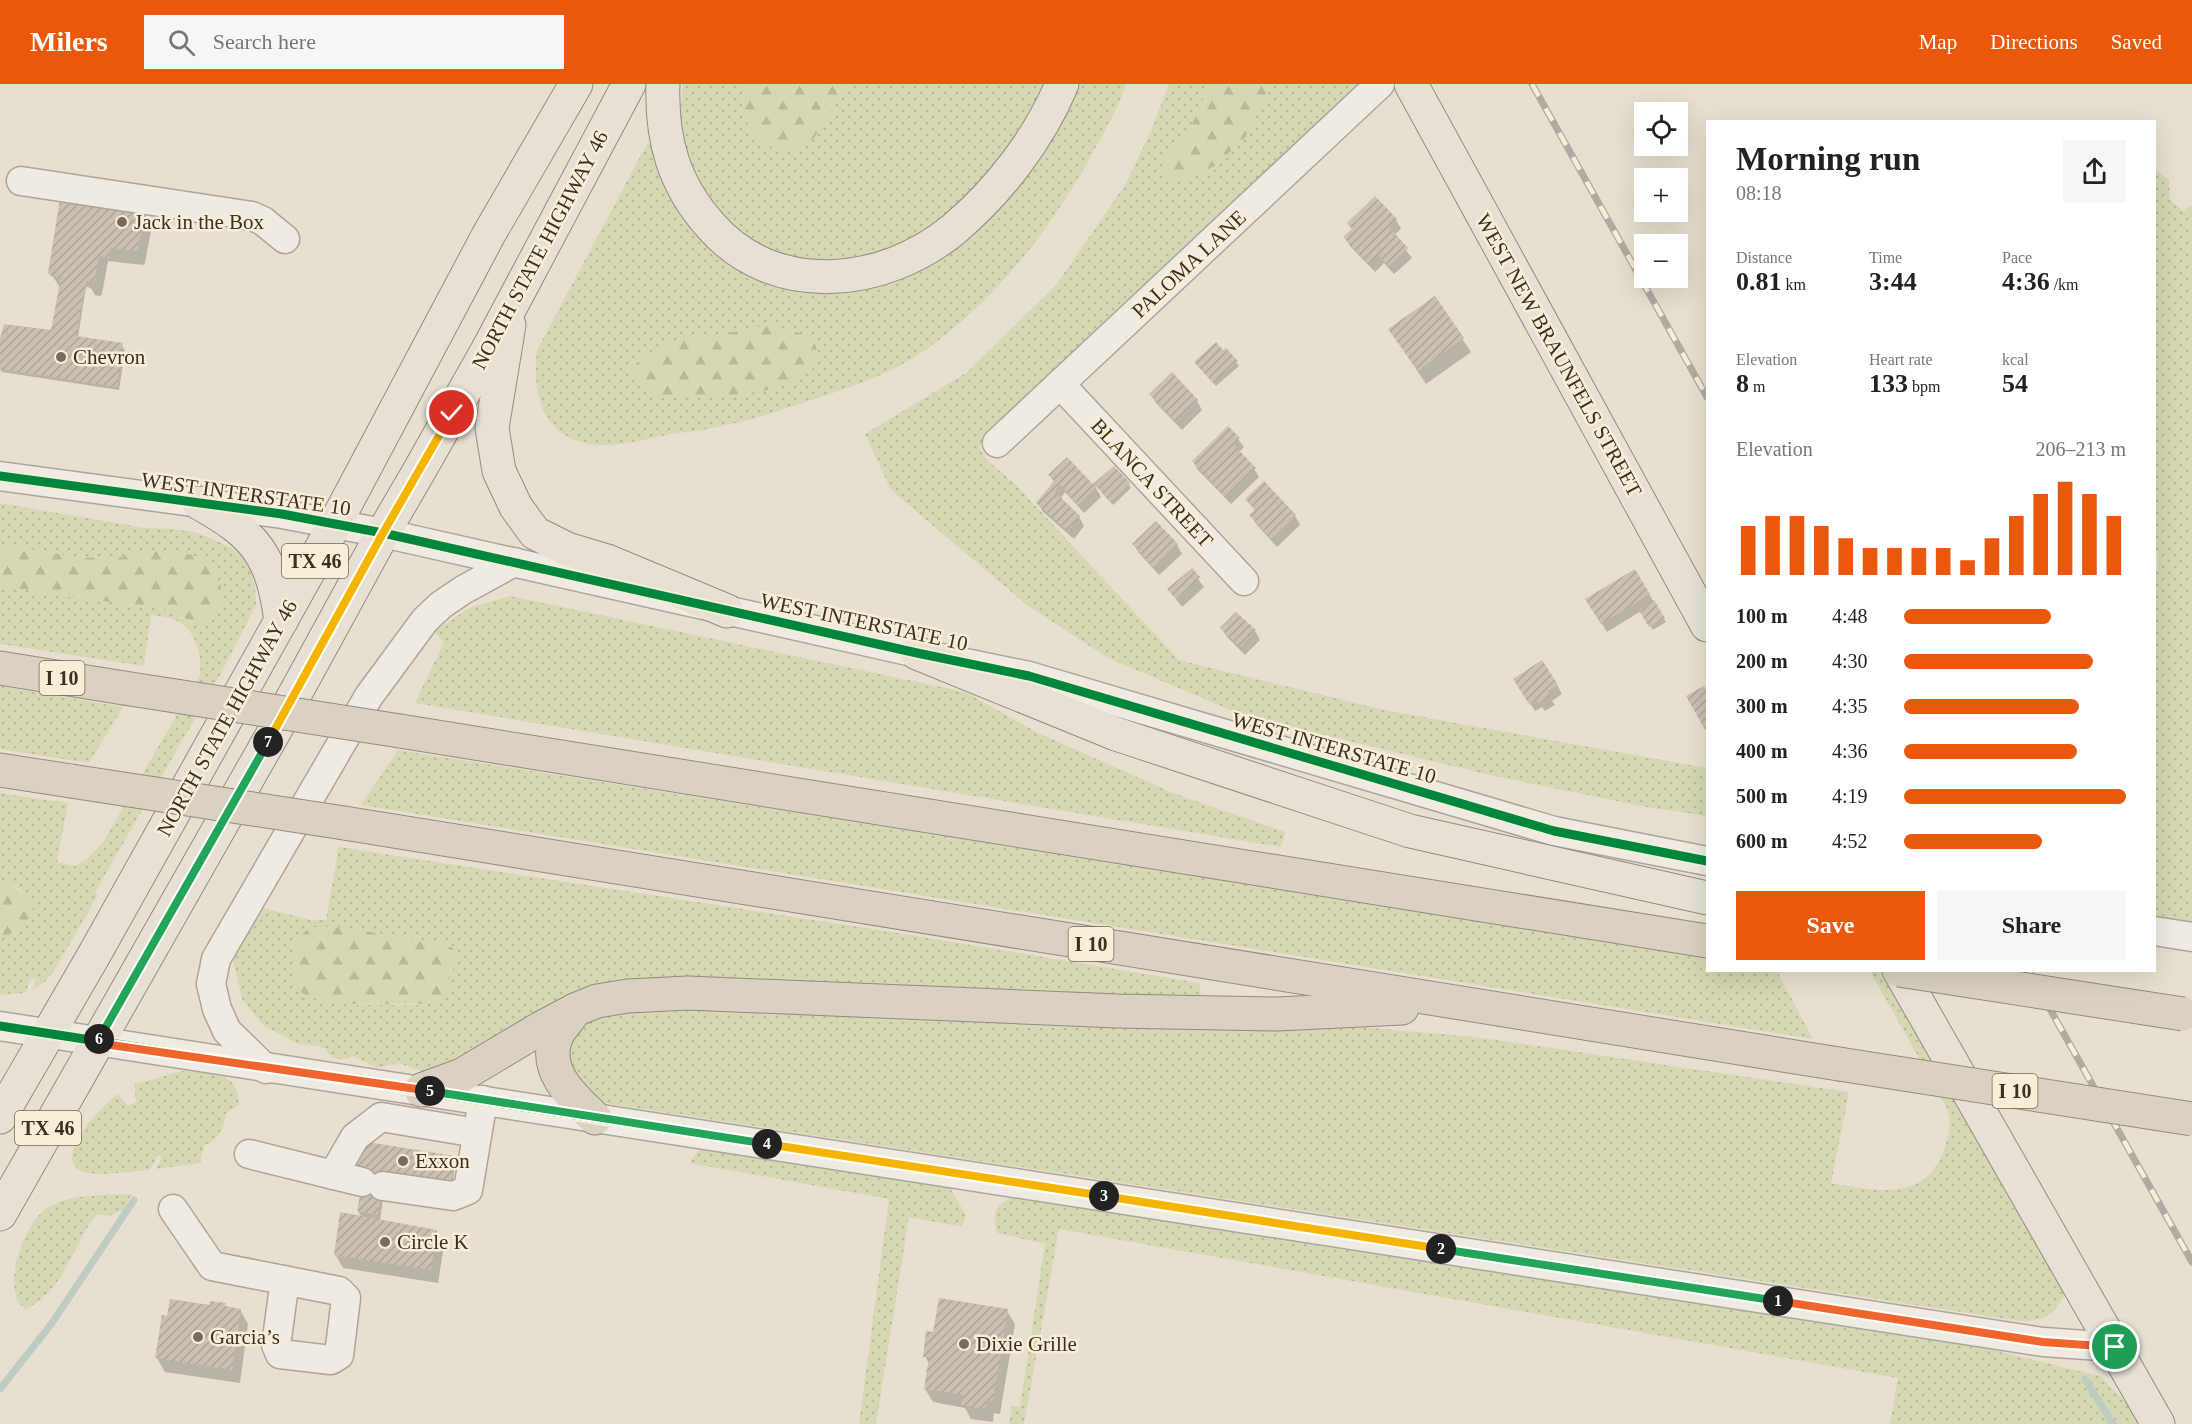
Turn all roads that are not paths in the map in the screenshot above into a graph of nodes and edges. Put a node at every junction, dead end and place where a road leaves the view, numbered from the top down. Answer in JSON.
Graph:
{"nodes":[{"id":1,"x":576,"y":84,"type":"edge"},
{"id":2,"x":629,"y":84,"type":"edge"},
{"id":3,"x":663,"y":84,"type":"edge"},
{"id":4,"x":1062,"y":84,"type":"edge"},
{"id":5,"x":1380,"y":84,"type":"edge"},
{"id":6,"x":1411,"y":84,"type":"edge"},
{"id":7,"x":21,"y":181,"type":"dead end"},
{"id":8,"x":285,"y":238,"type":"dead end"},
{"id":9,"x":512,"y":302,"type":"junction"},
{"id":10,"x":1060,"y":384,"type":"junction"},
{"id":11,"x":997,"y":443,"type":"dead end"},
{"id":12,"x":0,"y":476,"type":"edge"},
{"id":13,"x":199,"y":503,"type":"junction"},
{"id":14,"x":335,"y":524,"type":"junction"},
{"id":15,"x":383,"y":533,"type":"junction"},
{"id":16,"x":514,"y":562,"type":"junction"},
{"id":17,"x":1244,"y":581,"type":"dead end"},
{"id":18,"x":727,"y":611,"type":"junction"},
{"id":19,"x":281,"y":621,"type":"junction"},
{"id":20,"x":1706,"y":623,"type":"edge"},
{"id":21,"x":917,"y":653,"type":"junction"},
{"id":22,"x":0,"y":668,"type":"edge"},
{"id":23,"x":0,"y":770,"type":"edge"},
{"id":24,"x":1706,"y":861,"type":"edge"},
{"id":25,"x":1706,"y":898,"type":"edge"},
{"id":26,"x":2156,"y":931,"type":"edge"},
{"id":27,"x":2192,"y":937,"type":"edge"},
{"id":28,"x":1706,"y":941,"type":"edge"},
{"id":29,"x":1900,"y":972,"type":"edge"},
{"id":30,"x":1912,"y":972,"type":"edge"},
{"id":31,"x":1468,"y":1005,"type":"junction"},
{"id":32,"x":575,"y":1010,"type":"junction"},
{"id":33,"x":2188,"y":1015,"type":"edge"},
{"id":34,"x":0,"y":1026,"type":"edge"},
{"id":35,"x":49,"y":1034,"type":"junction"},
{"id":36,"x":97,"y":1043,"type":"junction"},
{"id":37,"x":266,"y":1069,"type":"junction"},
{"id":38,"x":413,"y":1089,"type":"junction"},
{"id":39,"x":483,"y":1100,"type":"junction"},
{"id":40,"x":0,"y":1117,"type":"edge"},
{"id":41,"x":595,"y":1118,"type":"junction"},
{"id":42,"x":2192,"y":1119,"type":"edge"},
{"id":43,"x":397,"y":1120,"type":"junction"},
{"id":44,"x":477,"y":1133,"type":"junction"},
{"id":45,"x":249,"y":1154,"type":"dead end"},
{"id":46,"x":333,"y":1175,"type":"junction"},
{"id":47,"x":173,"y":1209,"type":"dead end"},
{"id":48,"x":0,"y":1214,"type":"edge"},
{"id":49,"x":285,"y":1280,"type":"dead end"},
{"id":50,"x":2115,"y":1347,"type":"junction"},
{"id":51,"x":2158,"y":1424,"type":"edge"}],
"edges":[{"from":1,"to":14,"type":"main road","name":"NORTH STATE HIGHWAY 46","number":"TX 46"},
{"from":2,"to":9,"type":"main road","name":"NORTH STATE HIGHWAY 46","number":"TX 46"},
{"from":3,"to":4,"type":"main road"},
{"from":5,"to":10,"type":"street","name":"PALOMA LANE"},
{"from":6,"to":20,"type":"main road","name":"WEST NEW BRAUNFELS STREET"},
{"from":7,"to":8,"type":"street"},
{"from":9,"to":15,"type":"main road","name":"NORTH STATE HIGHWAY 46","number":"TX 46"},
{"from":9,"to":18,"type":"main road"},
{"from":10,"to":11,"type":"street","name":"PALOMA LANE"},
{"from":10,"to":17,"type":"street","name":"BLANCA STREET"},
{"from":12,"to":13,"type":"street","name":"WEST INTERSTATE 10"},
{"from":13,"to":14,"type":"street","name":"WEST INTERSTATE 10"},
{"from":13,"to":19,"type":"main road"},
{"from":14,"to":15,"type":"street","name":"WEST INTERSTATE 10"},
{"from":14,"to":19,"type":"main road","name":"NORTH STATE HIGHWAY 46","number":"TX 46"},
{"from":15,"to":16,"type":"street","name":"WEST INTERSTATE 10"},
{"from":15,"to":36,"type":"main road","name":"NORTH STATE HIGHWAY 46","number":"TX 46"},
{"from":16,"to":18,"type":"street","name":"WEST INTERSTATE 10"},
{"from":16,"to":37,"type":"street"},
{"from":18,"to":21,"type":"street","name":"WEST INTERSTATE 10"},
{"from":19,"to":35,"type":"main road","name":"NORTH STATE HIGHWAY 46","number":"TX 46"},
{"from":21,"to":24,"type":"street","name":"WEST INTERSTATE 10"},
{"from":21,"to":25,"type":"main road"},
{"from":22,"to":28,"type":"highway","number":"I 10","bridge":true},
{"from":23,"to":31,"type":"highway","number":"I 10","bridge":true},
{"from":26,"to":27,"type":"street"},
{"from":29,"to":50,"type":"main road"},
{"from":30,"to":33,"type":"highway","bridge":true},
{"from":31,"to":32,"type":"highway"},
{"from":31,"to":42,"type":"highway","number":"I 10","bridge":true},
{"from":32,"to":38,"type":"highway"},
{"from":32,"to":41,"type":"highway"},
{"from":34,"to":35,"type":"street"},
{"from":35,"to":36,"type":"street"},
{"from":35,"to":40,"type":"main road","number":"TX 46"},
{"from":36,"to":37,"type":"street"},
{"from":36,"to":48,"type":"main road","number":"TX 46"},
{"from":37,"to":38,"type":"street"},
{"from":38,"to":39,"type":"street"},
{"from":38,"to":43,"type":"street"},
{"from":39,"to":41,"type":"street"},
{"from":39,"to":44,"type":"street"},
{"from":41,"to":50,"type":"street"},
{"from":43,"to":44,"type":"street"},
{"from":43,"to":46,"type":"street"},
{"from":44,"to":46,"type":"street"},
{"from":45,"to":46,"type":"street"},
{"from":47,"to":49,"type":"street"},
{"from":50,"to":51,"type":"main road"}]}
